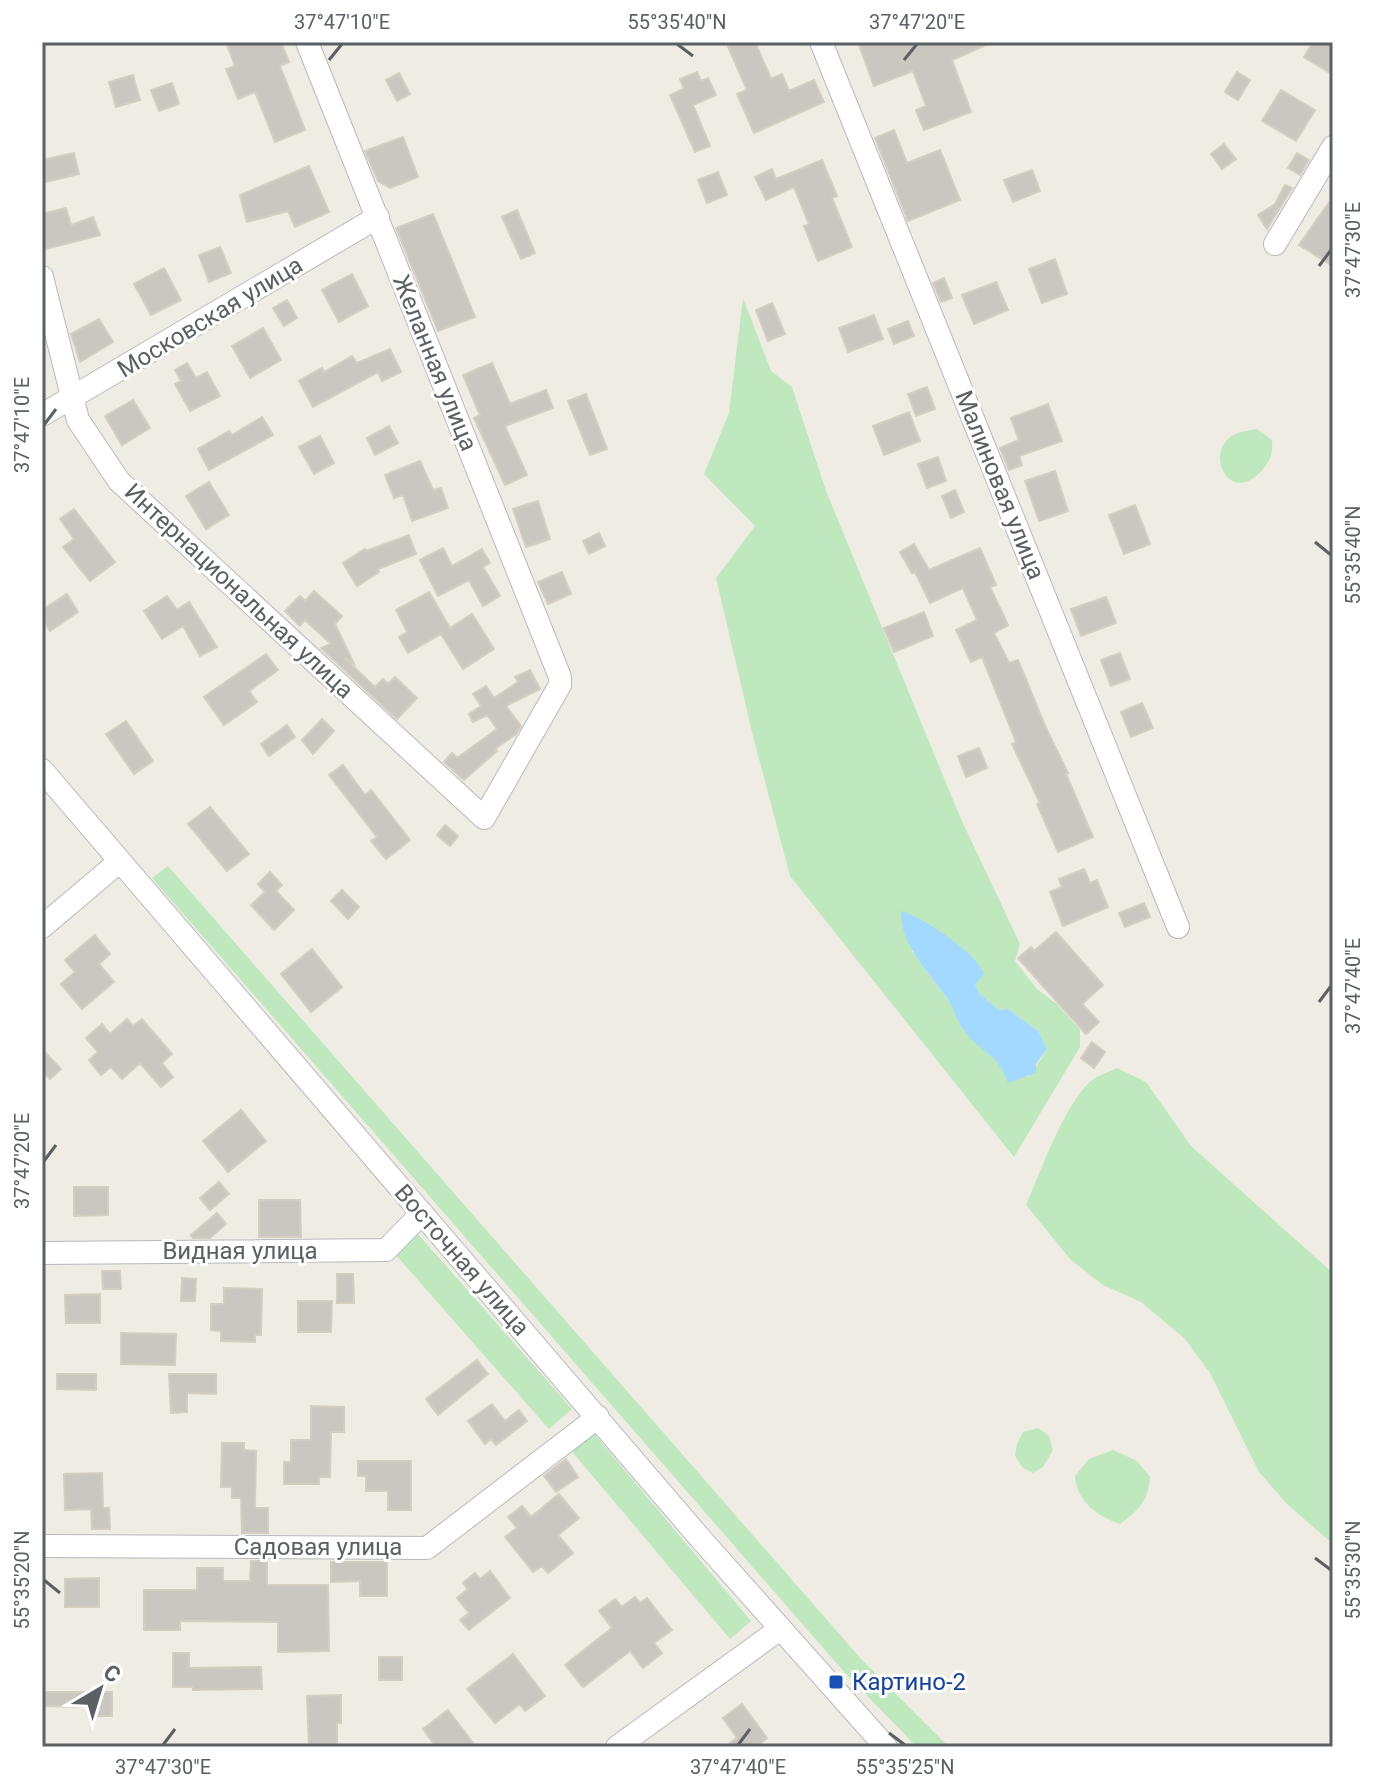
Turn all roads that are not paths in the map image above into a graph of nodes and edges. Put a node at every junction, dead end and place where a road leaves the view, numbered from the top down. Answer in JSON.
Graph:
{"nodes":[{"id":1,"x":307,"y":42,"type":"edge"},
{"id":2,"x":821,"y":42,"type":"edge"},
{"id":3,"x":1333,"y":147,"type":"edge"},
{"id":4,"x":378,"y":217,"type":"junction"},
{"id":5,"x":1275,"y":244,"type":"dead end"},
{"id":6,"x":42,"y":277,"type":"edge"},
{"id":7,"x":73,"y":398,"type":"junction"},
{"id":8,"x":42,"y":415,"type":"edge"},
{"id":9,"x":42,"y":770,"type":"edge"},
{"id":10,"x":484,"y":818,"type":"joint"},
{"id":11,"x":120,"y":861,"type":"junction"},
{"id":12,"x":42,"y":927,"type":"edge"},
{"id":13,"x":1178,"y":927,"type":"dead end"},
{"id":14,"x":422,"y":1213,"type":"junction"},
{"id":15,"x":42,"y":1253,"type":"edge"},
{"id":16,"x":598,"y":1417,"type":"junction"},
{"id":17,"x":42,"y":1546,"type":"edge"},
{"id":18,"x":780,"y":1629,"type":"junction"},
{"id":19,"x":617,"y":1747,"type":"edge"},
{"id":20,"x":886,"y":1747,"type":"edge"}],
"edges":[{"from":1,"to":4,"type":"street","name":"Желанная улица"},
{"from":2,"to":13,"type":"street","name":"Малиновая улица"},
{"from":3,"to":5,"type":"street"},
{"from":4,"to":7,"type":"street","name":"Московская улица"},
{"from":4,"to":10,"type":"street","name":"Желанная улица"},
{"from":6,"to":7,"type":"street","name":"Интернациональная улица"},
{"from":7,"to":8,"type":"street","name":"Московская улица"},
{"from":7,"to":10,"type":"street","name":"Интернациональная улица"},
{"from":9,"to":11,"type":"street","name":"Восточная улица"},
{"from":11,"to":12,"type":"street"},
{"from":11,"to":14,"type":"street","name":"Восточная улица"},
{"from":14,"to":15,"type":"street","name":"Видная улица"},
{"from":14,"to":16,"type":"street","name":"Восточная улица"},
{"from":16,"to":17,"type":"street","name":"Садовая улица"},
{"from":16,"to":18,"type":"street","name":"Восточная улица"},
{"from":18,"to":19,"type":"street"},
{"from":18,"to":20,"type":"street","name":"Восточная улица"}]}
